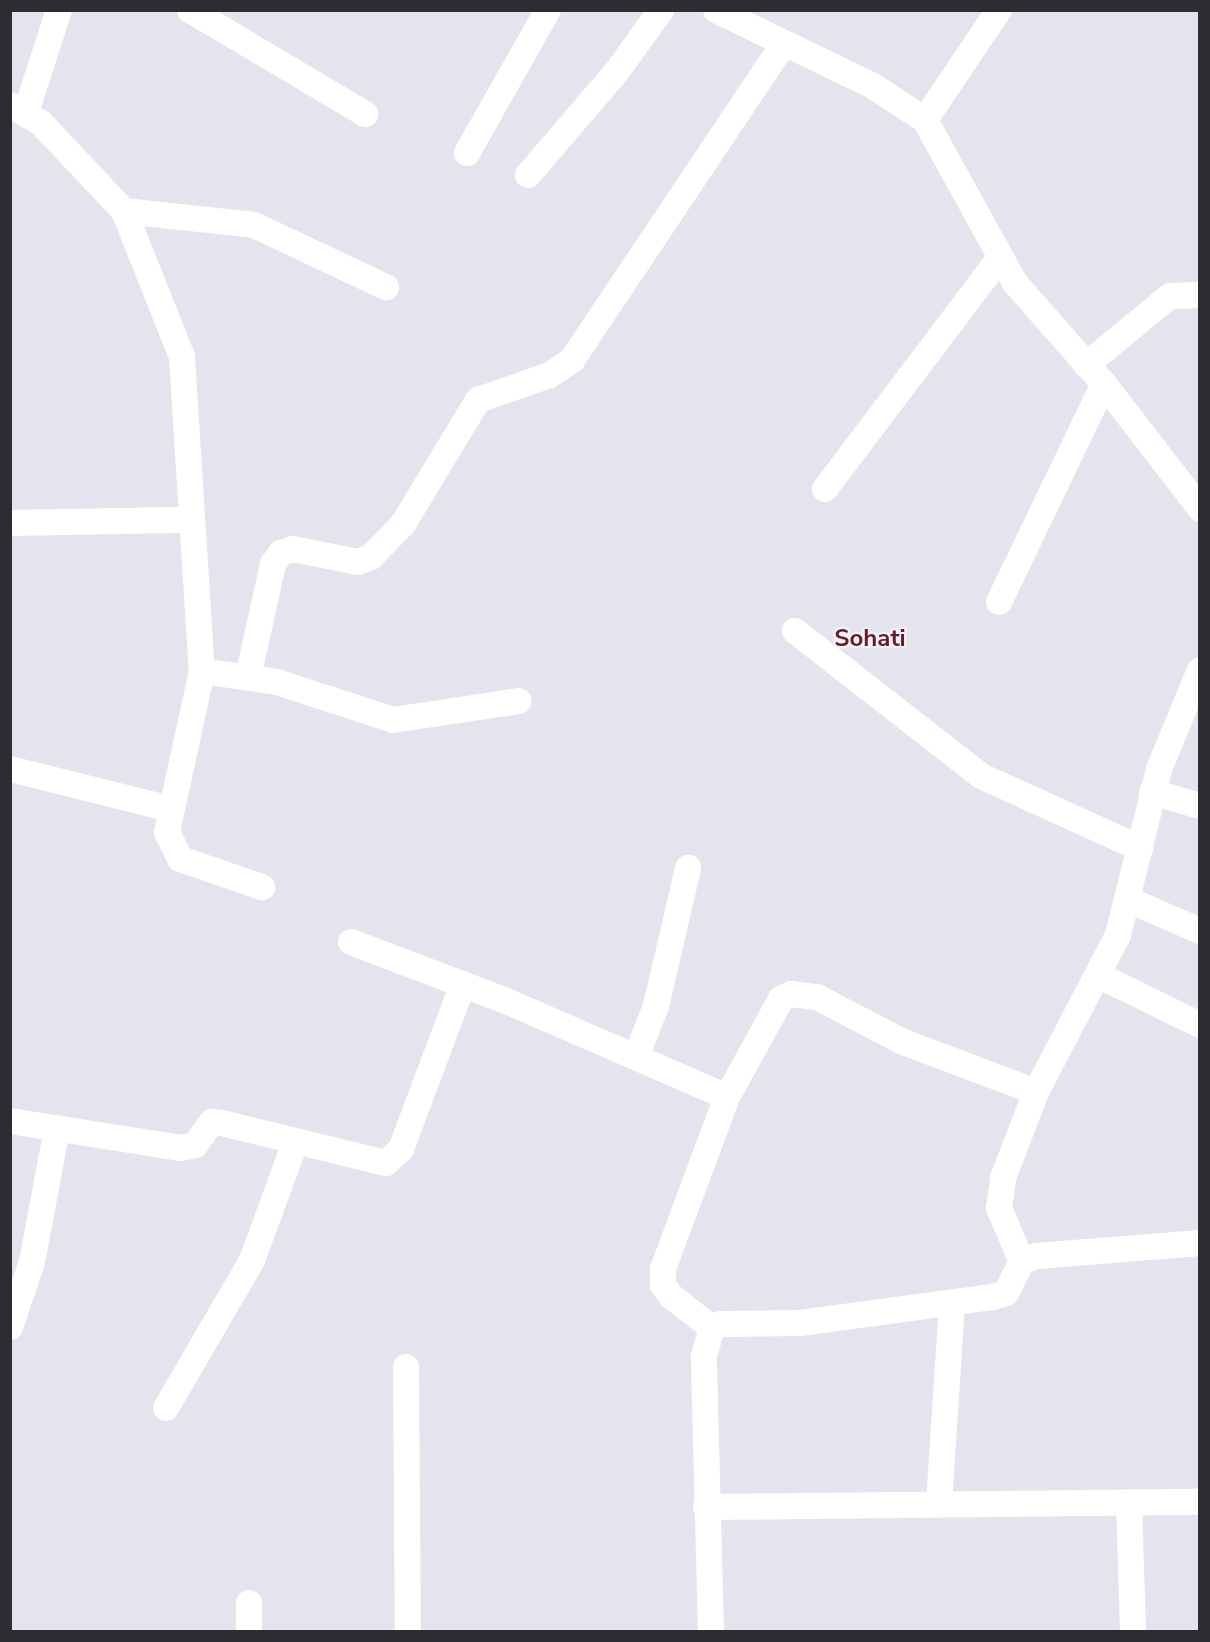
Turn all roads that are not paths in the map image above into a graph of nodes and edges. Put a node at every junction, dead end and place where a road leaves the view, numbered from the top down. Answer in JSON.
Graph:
{"nodes":[{"id":1,"x":59,"y":10,"type":"edge"},
{"id":2,"x":548,"y":10,"type":"edge"},
{"id":3,"x":661,"y":10,"type":"edge"},
{"id":4,"x":716,"y":10,"type":"edge"},
{"id":5,"x":999,"y":10,"type":"edge"},
{"id":6,"x":205,"y":13,"type":"edge"},
{"id":7,"x":784,"y":43,"type":"junction"},
{"id":8,"x":18,"y":109,"type":"edge"},
{"id":9,"x":365,"y":114,"type":"dead end"},
{"id":10,"x":926,"y":120,"type":"junction"},
{"id":11,"x":468,"y":153,"type":"dead end"},
{"id":12,"x":528,"y":175,"type":"dead end"},
{"id":13,"x":124,"y":211,"type":"junction"},
{"id":14,"x":998,"y":260,"type":"junction"},
{"id":15,"x":386,"y":287,"type":"dead end"},
{"id":16,"x":1200,"y":295,"type":"edge"},
{"id":17,"x":1086,"y":364,"type":"junction"},
{"id":18,"x":1104,"y":384,"type":"junction"},
{"id":19,"x":825,"y":489,"type":"dead end"},
{"id":20,"x":1200,"y":508,"type":"edge"},
{"id":21,"x":190,"y":520,"type":"junction"},
{"id":22,"x":10,"y":523,"type":"edge"},
{"id":23,"x":999,"y":602,"type":"dead end"},
{"id":24,"x":795,"y":631,"type":"dead end"},
{"id":25,"x":1200,"y":670,"type":"edge"},
{"id":26,"x":202,"y":671,"type":"junction"},
{"id":27,"x":248,"y":677,"type":"junction"},
{"id":28,"x":519,"y":701,"type":"dead end"},
{"id":29,"x":10,"y":769,"type":"edge"},
{"id":30,"x":1152,"y":792,"type":"junction"},
{"id":31,"x":1200,"y":806,"type":"edge"},
{"id":32,"x":170,"y":809,"type":"junction"},
{"id":33,"x":1140,"y":848,"type":"junction"},
{"id":34,"x":688,"y":868,"type":"dead end"},
{"id":35,"x":262,"y":887,"type":"dead end"},
{"id":36,"x":1131,"y":901,"type":"junction"},
{"id":37,"x":1200,"y":931,"type":"edge"},
{"id":38,"x":351,"y":942,"type":"dead end"},
{"id":39,"x":1100,"y":976,"type":"junction"},
{"id":40,"x":463,"y":984,"type":"junction"},
{"id":41,"x":1200,"y":1025,"type":"edge"},
{"id":42,"x":636,"y":1057,"type":"junction"},
{"id":43,"x":1035,"y":1092,"type":"junction"},
{"id":44,"x":727,"y":1097,"type":"junction"},
{"id":45,"x":10,"y":1121,"type":"edge"},
{"id":46,"x":57,"y":1128,"type":"junction"},
{"id":47,"x":295,"y":1143,"type":"junction"},
{"id":48,"x":1200,"y":1243,"type":"edge"},
{"id":49,"x":1022,"y":1262,"type":"junction"},
{"id":50,"x":952,"y":1303,"type":"junction"},
{"id":51,"x":10,"y":1327,"type":"edge"},
{"id":52,"x":712,"y":1328,"type":"junction"},
{"id":53,"x":406,"y":1367,"type":"dead end"},
{"id":54,"x":166,"y":1408,"type":"dead end"},
{"id":55,"x":1200,"y":1502,"type":"edge"},
{"id":56,"x":1130,"y":1503,"type":"junction"},
{"id":57,"x":939,"y":1504,"type":"junction"},
{"id":58,"x":706,"y":1507,"type":"junction"},
{"id":59,"x":249,"y":1603,"type":"dead end"},
{"id":60,"x":249,"y":1632,"type":"edge"},
{"id":61,"x":408,"y":1632,"type":"edge"},
{"id":62,"x":711,"y":1632,"type":"edge"},
{"id":63,"x":1133,"y":1632,"type":"edge"}],
"edges":[{"from":1,"to":8,"type":"street"},
{"from":2,"to":11,"type":"street"},
{"from":3,"to":12,"type":"street"},
{"from":4,"to":7,"type":"street"},
{"from":5,"to":10,"type":"street"},
{"from":6,"to":9,"type":"street"},
{"from":7,"to":10,"type":"street"},
{"from":7,"to":27,"type":"street"},
{"from":8,"to":13,"type":"street"},
{"from":10,"to":14,"type":"street"},
{"from":13,"to":15,"type":"street"},
{"from":13,"to":21,"type":"street"},
{"from":14,"to":17,"type":"street"},
{"from":14,"to":19,"type":"street"},
{"from":16,"to":17,"type":"street"},
{"from":17,"to":18,"type":"street"},
{"from":18,"to":20,"type":"street"},
{"from":18,"to":23,"type":"street"},
{"from":21,"to":22,"type":"street"},
{"from":21,"to":26,"type":"street"},
{"from":24,"to":33,"type":"street"},
{"from":25,"to":30,"type":"street"},
{"from":26,"to":27,"type":"street"},
{"from":26,"to":32,"type":"street"},
{"from":27,"to":28,"type":"street"},
{"from":29,"to":32,"type":"street"},
{"from":30,"to":31,"type":"street"},
{"from":30,"to":33,"type":"street"},
{"from":32,"to":35,"type":"street"},
{"from":33,"to":36,"type":"street"},
{"from":34,"to":42,"type":"street"},
{"from":36,"to":37,"type":"street"},
{"from":36,"to":39,"type":"street"},
{"from":38,"to":40,"type":"street"},
{"from":39,"to":41,"type":"street"},
{"from":39,"to":43,"type":"street"},
{"from":40,"to":42,"type":"street"},
{"from":40,"to":47,"type":"street"},
{"from":42,"to":44,"type":"street"},
{"from":43,"to":44,"type":"street"},
{"from":43,"to":49,"type":"street"},
{"from":44,"to":52,"type":"street"},
{"from":45,"to":46,"type":"street"},
{"from":46,"to":47,"type":"street"},
{"from":46,"to":51,"type":"street"},
{"from":47,"to":54,"type":"street"},
{"from":48,"to":49,"type":"street"},
{"from":49,"to":50,"type":"street"},
{"from":50,"to":52,"type":"street"},
{"from":50,"to":57,"type":"street"},
{"from":52,"to":58,"type":"street"},
{"from":53,"to":61,"type":"street"},
{"from":55,"to":56,"type":"street"},
{"from":56,"to":57,"type":"street"},
{"from":56,"to":63,"type":"street"},
{"from":57,"to":58,"type":"street"},
{"from":58,"to":62,"type":"street"},
{"from":59,"to":60,"type":"street"}]}
